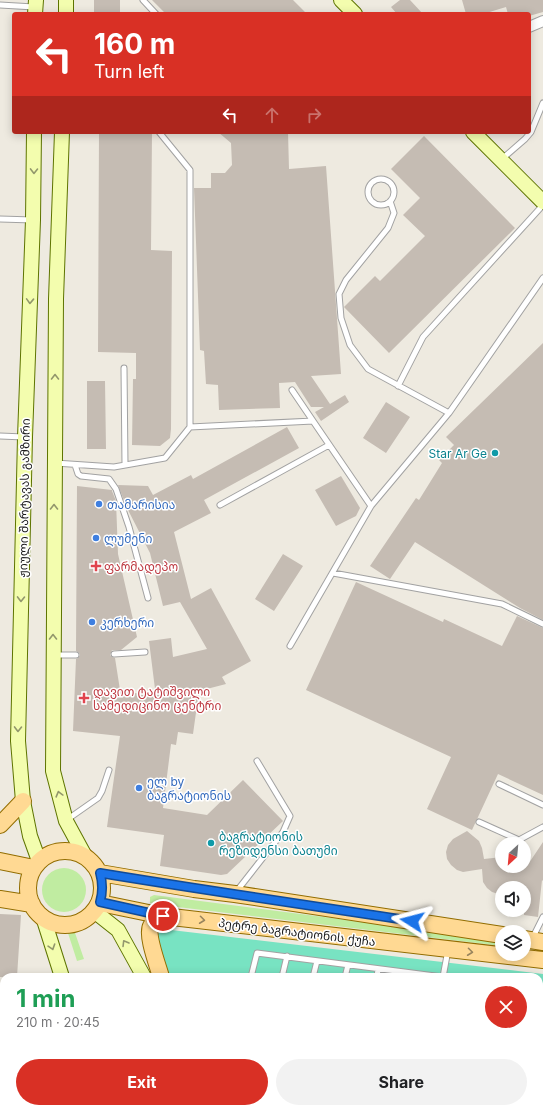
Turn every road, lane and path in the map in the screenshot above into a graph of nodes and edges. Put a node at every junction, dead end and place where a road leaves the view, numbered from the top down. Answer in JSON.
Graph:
{"nodes":[{"id":1,"x":66,"y":0,"type":"edge"},
{"id":2,"x":143,"y":0,"type":"edge"},
{"id":3,"x":341,"y":0,"type":"edge"},
{"id":4,"x":0,"y":5,"type":"edge"},
{"id":5,"x":35,"y":7,"type":"edge"},
{"id":6,"x":66,"y":12,"type":"edge"},
{"id":7,"x":154,"y":12,"type":"edge"},
{"id":8,"x":353,"y":12,"type":"edge"},
{"id":9,"x":543,"y":21,"type":"edge"},
{"id":10,"x":531,"y":26,"type":"edge"},
{"id":11,"x":543,"y":103,"type":"edge"},
{"id":12,"x":531,"y":132,"type":"edge"},
{"id":13,"x":34,"y":134,"type":"edge"},
{"id":14,"x":62,"y":134,"type":"edge"},
{"id":15,"x":161,"y":134,"type":"edge"},
{"id":16,"x":475,"y":134,"type":"edge"},
{"id":17,"x":529,"y":134,"type":"edge"},
{"id":18,"x":500,"y":160,"type":"junction"},
{"id":19,"x":390,"y":201,"type":"junction"},
{"id":20,"x":543,"y":204,"type":"edge"},
{"id":21,"x":0,"y":219,"type":"edge"},
{"id":22,"x":33,"y":220,"type":"junction"},
{"id":23,"x":543,"y":278,"type":"edge"},
{"id":24,"x":124,"y":368,"type":"dead end"},
{"id":25,"x":398,"y":386,"type":"junction"},
{"id":26,"x":292,"y":390,"type":"dead end"},
{"id":27,"x":449,"y":413,"type":"junction"},
{"id":28,"x":313,"y":421,"type":"junction"},
{"id":29,"x":190,"y":427,"type":"junction"},
{"id":30,"x":0,"y":436,"type":"edge"},
{"id":31,"x":25,"y":437,"type":"junction"},
{"id":32,"x":329,"y":445,"type":"junction"},
{"id":33,"x":54,"y":463,"type":"junction"},
{"id":34,"x":125,"y":464,"type":"junction"},
{"id":35,"x":75,"y":465,"type":"junction"},
{"id":36,"x":220,"y":505,"type":"dead end"},
{"id":37,"x":371,"y":506,"type":"junction"},
{"id":38,"x":333,"y":572,"type":"junction"},
{"id":39,"x":148,"y":598,"type":"dead end"},
{"id":40,"x":543,"y":624,"type":"edge"},
{"id":41,"x":290,"y":646,"type":"dead end"},
{"id":42,"x":145,"y":652,"type":"dead end"},
{"id":43,"x":114,"y":654,"type":"dead end"},
{"id":44,"x":53,"y":655,"type":"junction"},
{"id":45,"x":76,"y":656,"type":"dead end"},
{"id":46,"x":257,"y":761,"type":"dead end"},
{"id":47,"x":110,"y":770,"type":"dead end"},
{"id":48,"x":499,"y":784,"type":"dead end"},
{"id":49,"x":23,"y":801,"type":"junction"},
{"id":50,"x":543,"y":805,"type":"edge"},
{"id":51,"x":66,"y":821,"type":"junction"},
{"id":52,"x":479,"y":822,"type":"dead end"},
{"id":53,"x":0,"y":826,"type":"edge"},
{"id":54,"x":543,"y":827,"type":"edge"},
{"id":55,"x":85,"y":856,"type":"junction"},
{"id":56,"x":0,"y":861,"type":"edge"},
{"id":57,"x":36,"y":864,"type":"junction"},
{"id":58,"x":100,"y":873,"type":"junction"},
{"id":59,"x":235,"y":894,"type":"junction"},
{"id":60,"x":0,"y":899,"type":"edge"},
{"id":61,"x":32,"y":904,"type":"junction"},
{"id":62,"x":97,"y":907,"type":"junction"},
{"id":63,"x":163,"y":916,"type":"junction"},
{"id":64,"x":543,"y":917,"type":"edge"},
{"id":65,"x":43,"y":918,"type":"junction"},
{"id":66,"x":495,"y":935,"type":"edge"},
{"id":67,"x":533,"y":940,"type":"edge"},
{"id":68,"x":449,"y":949,"type":"junction"},
{"id":69,"x":287,"y":956,"type":"junction"},
{"id":70,"x":543,"y":960,"type":"edge"},
{"id":71,"x":317,"y":961,"type":"junction"},
{"id":72,"x":348,"y":964,"type":"junction"},
{"id":73,"x":378,"y":969,"type":"junction"},
{"id":74,"x":61,"y":973,"type":"edge"},
{"id":75,"x":142,"y":973,"type":"edge"},
{"id":76,"x":160,"y":973,"type":"edge"},
{"id":77,"x":252,"y":973,"type":"edge"},
{"id":78,"x":283,"y":973,"type":"edge"},
{"id":79,"x":314,"y":973,"type":"edge"},
{"id":80,"x":346,"y":973,"type":"edge"},
{"id":81,"x":378,"y":973,"type":"edge"},
{"id":82,"x":400,"y":973,"type":"edge"},
{"id":83,"x":444,"y":973,"type":"edge"}],
"edges":[{"from":1,"to":6,"type":"main road"},
{"from":2,"to":7,"type":"lane"},
{"from":3,"to":8,"type":"main road"},
{"from":4,"to":5,"type":"lane"},
{"from":9,"to":10,"type":"street"},
{"from":11,"to":12,"type":"lane"},
{"from":13,"to":22,"type":"main road","name":"ჟიული შარტავას გამზირი","one_way":true},
{"from":33,"to":14,"type":"main road","one_way":true},
{"from":15,"to":29,"type":"lane"},
{"from":16,"to":18,"type":"main road"},
{"from":17,"to":18,"type":"lane"},
{"from":18,"to":20,"type":"main road"},
{"from":19,"to":19,"type":"lane"},
{"from":19,"to":25,"type":"lane"},
{"from":20,"to":25,"type":"lane"},
{"from":21,"to":22,"type":"lane"},
{"from":22,"to":31,"type":"main road","name":"ჟიული შარტავას გამზირი","one_way":true},
{"from":23,"to":27,"type":"lane"},
{"from":24,"to":34,"type":"lane"},
{"from":25,"to":27,"type":"lane"},
{"from":26,"to":28,"type":"lane"},
{"from":27,"to":37,"type":"lane"},
{"from":28,"to":29,"type":"lane"},
{"from":28,"to":32,"type":"lane"},
{"from":29,"to":34,"type":"lane"},
{"from":30,"to":31,"type":"lane"},
{"from":31,"to":49,"type":"main road","name":"ჟიული შარტავას გამზირი","one_way":true},
{"from":32,"to":36,"type":"lane"},
{"from":32,"to":37,"type":"lane"},
{"from":33,"to":35,"type":"lane"},
{"from":44,"to":33,"type":"main road","one_way":true},
{"from":34,"to":35,"type":"lane"},
{"from":35,"to":39,"type":"lane"},
{"from":37,"to":38,"type":"lane"},
{"from":38,"to":40,"type":"lane"},
{"from":38,"to":41,"type":"lane"},
{"from":42,"to":43,"type":"lane"},
{"from":44,"to":45,"type":"lane"},
{"from":51,"to":44,"type":"main road","one_way":true},
{"from":46,"to":59,"type":"lane"},
{"from":47,"to":51,"type":"lane"},
{"from":48,"to":50,"type":"lane"},
{"from":49,"to":53,"type":"main road"},
{"from":49,"to":57,"type":"main road","name":"ჟიული შარტავას გამზირი"},
{"from":51,"to":55,"type":"main road"},
{"from":52,"to":54,"type":"lane"},
{"from":55,"to":57,"type":"main road"},
{"from":55,"to":58,"type":"main road"},
{"from":56,"to":57,"type":"main road"},
{"from":57,"to":61,"type":"main road"},
{"from":58,"to":59,"type":"main road"},
{"from":58,"to":62,"type":"main road"},
{"from":59,"to":66,"type":"main road"},
{"from":60,"to":61,"type":"main road"},
{"from":61,"to":65,"type":"main road"},
{"from":62,"to":63,"type":"main road","name":"პეტრე ბაგრატიონის ქუჩა"},
{"from":62,"to":65,"type":"main road"},
{"from":75,"to":62,"type":"main road","one_way":true},
{"from":63,"to":68,"type":"main road","name":"პეტრე ბაგრატიონის ქუჩა","one_way":true},
{"from":63,"to":76,"type":"main road"},
{"from":64,"to":67,"type":"lane"},
{"from":65,"to":74,"type":"main road","one_way":true},
{"from":68,"to":70,"type":"main road","name":"პეტრე ბაგრატიონის ქუჩა","one_way":true},
{"from":68,"to":83,"type":"lane"},
{"from":69,"to":71,"type":"lane"},
{"from":69,"to":77,"type":"lane"},
{"from":69,"to":78,"type":"lane"},
{"from":71,"to":72,"type":"lane"},
{"from":71,"to":79,"type":"lane"},
{"from":72,"to":73,"type":"lane"},
{"from":72,"to":80,"type":"lane"},
{"from":73,"to":81,"type":"lane"},
{"from":73,"to":82,"type":"lane"}]}
